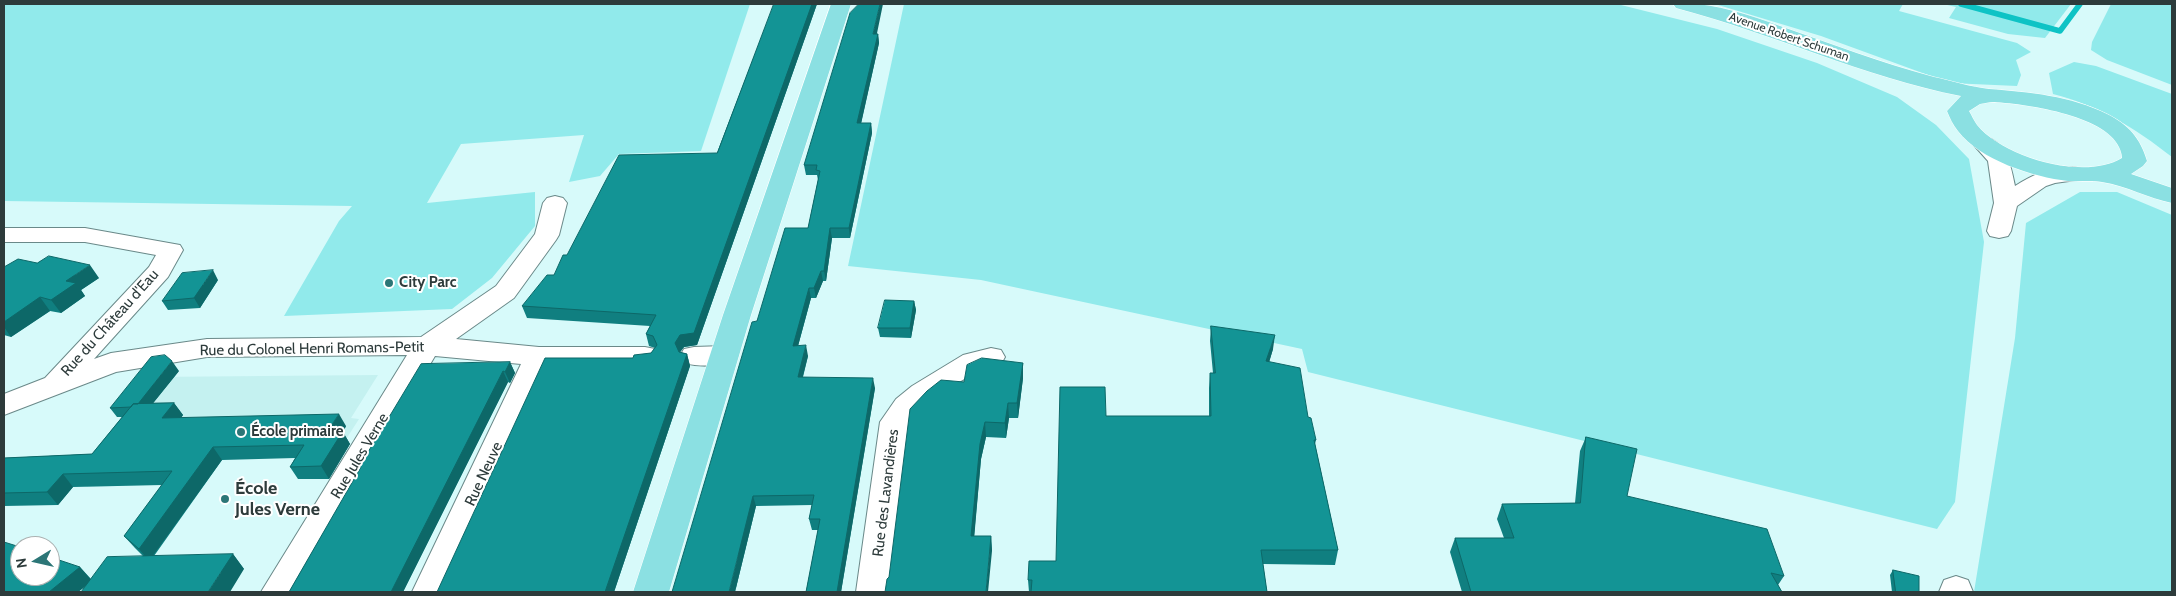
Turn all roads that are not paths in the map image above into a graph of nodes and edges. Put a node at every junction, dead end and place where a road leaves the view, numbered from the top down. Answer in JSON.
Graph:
{"nodes":[{"id":1,"x":841,"y":4,"type":"edge"},
{"id":2,"x":1683,"y":4,"type":"edge"},
{"id":3,"x":1865,"y":63,"type":"junction"},
{"id":4,"x":1990,"y":95,"type":"junction"},
{"id":5,"x":1960,"y":121,"type":"junction"},
{"id":6,"x":1983,"y":143,"type":"junction"},
{"id":7,"x":2135,"y":161,"type":"junction"},
{"id":8,"x":2075,"y":174,"type":"junction"},
{"id":9,"x":2102,"y":175,"type":"junction"},
{"id":10,"x":2172,"y":183,"type":"edge"},
{"id":11,"x":2172,"y":196,"type":"edge"},
{"id":12,"x":554,"y":203,"type":"dead end"},
{"id":13,"x":2006,"y":203,"type":"junction"},
{"id":14,"x":1999,"y":231,"type":"dead end"},
{"id":15,"x":4,"y":235,"type":"edge"},
{"id":16,"x":427,"y":346,"type":"junction"},
{"id":17,"x":539,"y":356,"type":"junction"},
{"id":18,"x":645,"y":356,"type":"edge"},
{"id":19,"x":991,"y":357,"type":"edge"},
{"id":20,"x":54,"y":385,"type":"junction"},
{"id":21,"x":4,"y":405,"type":"edge"},
{"id":22,"x":278,"y":592,"type":"edge"},
{"id":23,"x":429,"y":592,"type":"edge"},
{"id":24,"x":651,"y":592,"type":"edge"},
{"id":25,"x":873,"y":592,"type":"edge"}],
"edges":[{"from":1,"to":24,"type":"main road"},
{"from":2,"to":3,"type":"main road","name":"Avenue Robert Schuman"},
{"from":3,"to":4,"type":"main road","name":"Avenue Robert Schuman"},
{"from":3,"to":5,"type":"main road","name":"Avenue Robert Schuman"},
{"from":4,"to":5,"type":"main road"},
{"from":4,"to":7,"type":"main road","name":"Avenue Robert Schuman"},
{"from":5,"to":6,"type":"main road","name":"Avenue Robert Schuman"},
{"from":6,"to":8,"type":"main road","name":"Avenue Robert Schuman"},
{"from":6,"to":13,"type":"street"},
{"from":7,"to":9,"type":"main road"},
{"from":7,"to":10,"type":"main road"},
{"from":8,"to":9,"type":"main road","name":"Avenue Robert Schuman"},
{"from":8,"to":13,"type":"street"},
{"from":9,"to":11,"type":"main road"},
{"from":12,"to":16,"type":"street"},
{"from":13,"to":14,"type":"street"},
{"from":15,"to":20,"type":"street","name":"Rue du Château d'Eau"},
{"from":16,"to":17,"type":"street","name":"Rue du Colonel Henri Romans-Petit"},
{"from":16,"to":20,"type":"street","name":"Rue du Colonel Henri Romans-Petit"},
{"from":16,"to":22,"type":"street","name":"Rue Jules Verne"},
{"from":17,"to":18,"type":"street","name":"Rue du Colonel Henri Romans-Petit"},
{"from":17,"to":23,"type":"street","name":"Rue Neuve"},
{"from":19,"to":25,"type":"street","name":"Rue des Lavandières"},
{"from":20,"to":21,"type":"street","name":"Rue du Colonel Henri Romans-Petit"}]}
